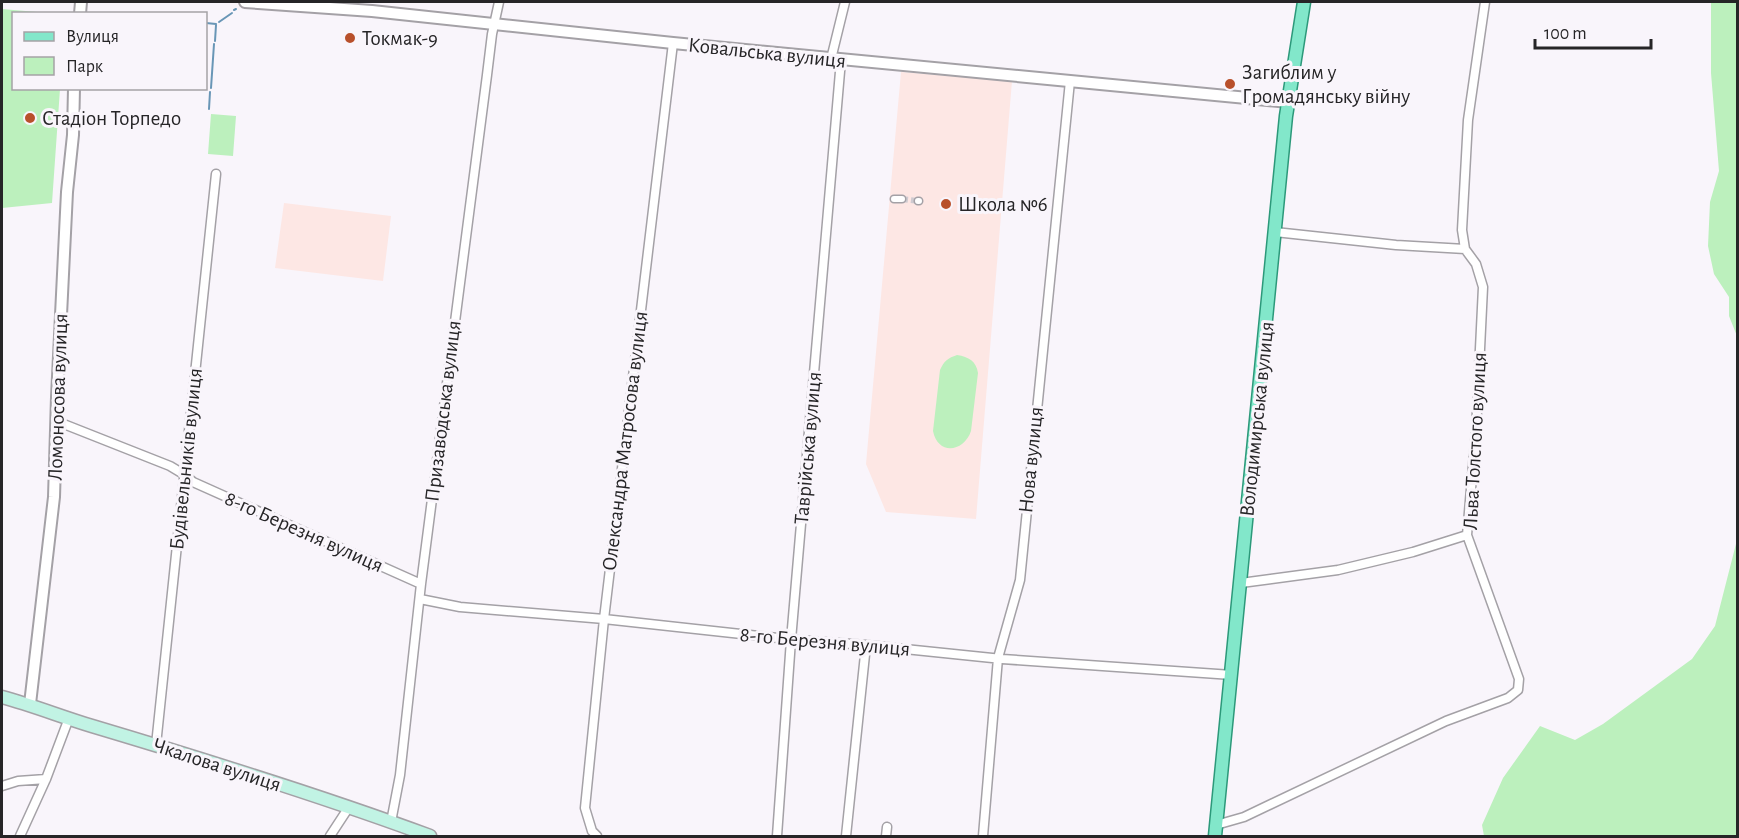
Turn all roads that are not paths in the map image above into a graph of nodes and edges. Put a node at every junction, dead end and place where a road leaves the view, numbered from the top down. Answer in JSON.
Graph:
{"nodes":[{"id":1,"x":245,"y":2,"type":"edge"},
{"id":2,"x":499,"y":2,"type":"edge"},
{"id":3,"x":845,"y":2,"type":"edge"},
{"id":4,"x":1304,"y":2,"type":"edge"},
{"id":5,"x":1485,"y":2,"type":"edge"},
{"id":6,"x":494,"y":25,"type":"junction"},
{"id":7,"x":673,"y":44,"type":"junction"},
{"id":8,"x":836,"y":60,"type":"junction"},
{"id":9,"x":1070,"y":81,"type":"junction"},
{"id":10,"x":75,"y":90,"type":"edge"},
{"id":11,"x":1288,"y":102,"type":"junction"},
{"id":12,"x":216,"y":174,"type":"dead end"},
{"id":13,"x":894,"y":198,"type":"dead end"},
{"id":14,"x":902,"y":199,"type":"tunnel mouth"},
{"id":15,"x":1275,"y":232,"type":"junction"},
{"id":16,"x":1465,"y":249,"type":"junction"},
{"id":17,"x":56,"y":421,"type":"junction"},
{"id":18,"x":185,"y":475,"type":"junction"},
{"id":19,"x":1467,"y":536,"type":"junction"},
{"id":20,"x":1241,"y":583,"type":"junction"},
{"id":21,"x":421,"y":584,"type":"junction"},
{"id":22,"x":420,"y":599,"type":"junction"},
{"id":23,"x":604,"y":619,"type":"junction"},
{"id":24,"x":791,"y":640,"type":"junction"},
{"id":25,"x":866,"y":645,"type":"junction"},
{"id":26,"x":998,"y":658,"type":"junction"},
{"id":27,"x":1232,"y":675,"type":"junction"},
{"id":28,"x":2,"y":697,"type":"edge"},
{"id":29,"x":30,"y":704,"type":"junction"},
{"id":30,"x":69,"y":718,"type":"junction"},
{"id":31,"x":156,"y":745,"type":"junction"},
{"id":32,"x":46,"y":779,"type":"junction"},
{"id":33,"x":2,"y":786,"type":"edge"},
{"id":34,"x":349,"y":807,"type":"junction"},
{"id":35,"x":391,"y":822,"type":"junction"},
{"id":36,"x":1216,"y":831,"type":"edge"},
{"id":37,"x":20,"y":837,"type":"edge"},
{"id":38,"x":330,"y":837,"type":"edge"},
{"id":39,"x":430,"y":837,"type":"edge"},
{"id":40,"x":597,"y":837,"type":"edge"},
{"id":41,"x":777,"y":837,"type":"edge"},
{"id":42,"x":846,"y":837,"type":"edge"},
{"id":43,"x":983,"y":837,"type":"edge"}],
"edges":[{"from":1,"to":6,"type":"street","name":"Ковальська вулиця"},
{"from":2,"to":6,"type":"street","name":"Призаводська вулиця"},
{"from":3,"to":8,"type":"street","name":"Таврійська вулиця"},
{"from":4,"to":11,"type":"main road","name":"Володимирська вулиця"},
{"from":5,"to":16,"type":"street","name":"Льва Толстого вулиця"},
{"from":6,"to":7,"type":"street","name":"Ковальська вулиця"},
{"from":6,"to":21,"type":"street","name":"Призаводська вулиця"},
{"from":7,"to":8,"type":"street","name":"Ковальська вулиця"},
{"from":7,"to":23,"type":"street","name":"Олександра Матросова вулиця"},
{"from":8,"to":9,"type":"street","name":"Ковальська вулиця"},
{"from":8,"to":24,"type":"street","name":"Таврійська вулиця"},
{"from":9,"to":11,"type":"street","name":"Ковальська вулиця"},
{"from":9,"to":26,"type":"street","name":"Нова вулиця"},
{"from":10,"to":17,"type":"street","name":"Ломоносова вулиця"},
{"from":11,"to":15,"type":"main road","name":"Володимирська вулиця"},
{"from":12,"to":18,"type":"street","name":"Будівельників вулиця"},
{"from":13,"to":14,"type":"street"},
{"from":15,"to":16,"type":"street"},
{"from":15,"to":20,"type":"main road","name":"Володимирська вулиця"},
{"from":16,"to":19,"type":"street","name":"Льва Толстого вулиця"},
{"from":17,"to":18,"type":"street","name":"8-го Березня вулиця"},
{"from":17,"to":29,"type":"street","name":"Ломоносова вулиця"},
{"from":18,"to":21,"type":"street","name":"8-го Березня вулиця"},
{"from":18,"to":31,"type":"street","name":"Будівельників вулиця"},
{"from":19,"to":20,"type":"street"},
{"from":19,"to":36,"type":"street","name":"Льва Толстого вулиця"},
{"from":20,"to":27,"type":"main road","name":"Володимирська вулиця"},
{"from":21,"to":22,"type":"street","name":"Призаводська вулиця"},
{"from":22,"to":23,"type":"street","name":"8-го Березня вулиця"},
{"from":22,"to":35,"type":"street","name":"Призаводська вулиця"},
{"from":23,"to":24,"type":"street","name":"8-го Березня вулиця"},
{"from":23,"to":40,"type":"street","name":"Олександра Матросова вулиця"},
{"from":24,"to":25,"type":"street","name":"8-го Березня вулиця"},
{"from":24,"to":41,"type":"street","name":"Таврійська вулиця"},
{"from":25,"to":26,"type":"street","name":"8-го Березня вулиця"},
{"from":25,"to":42,"type":"street"},
{"from":26,"to":27,"type":"street","name":"8-го Березня вулиця"},
{"from":26,"to":43,"type":"street","name":"Нова вулиця"},
{"from":27,"to":36,"type":"main road","name":"Володимирська вулиця"},
{"from":28,"to":29,"type":"main road","name":"Чкалова вулиця"},
{"from":29,"to":30,"type":"main road","name":"Чкалова вулиця"},
{"from":30,"to":31,"type":"main road","name":"Чкалова вулиця"},
{"from":30,"to":32,"type":"street"},
{"from":31,"to":34,"type":"main road","name":"Чкалова вулиця"},
{"from":32,"to":33,"type":"street"},
{"from":32,"to":37,"type":"street"},
{"from":34,"to":35,"type":"main road","name":"Чкалова вулиця"},
{"from":34,"to":38,"type":"street"},
{"from":35,"to":39,"type":"main road","name":"Чкалова вулиця"}]}
